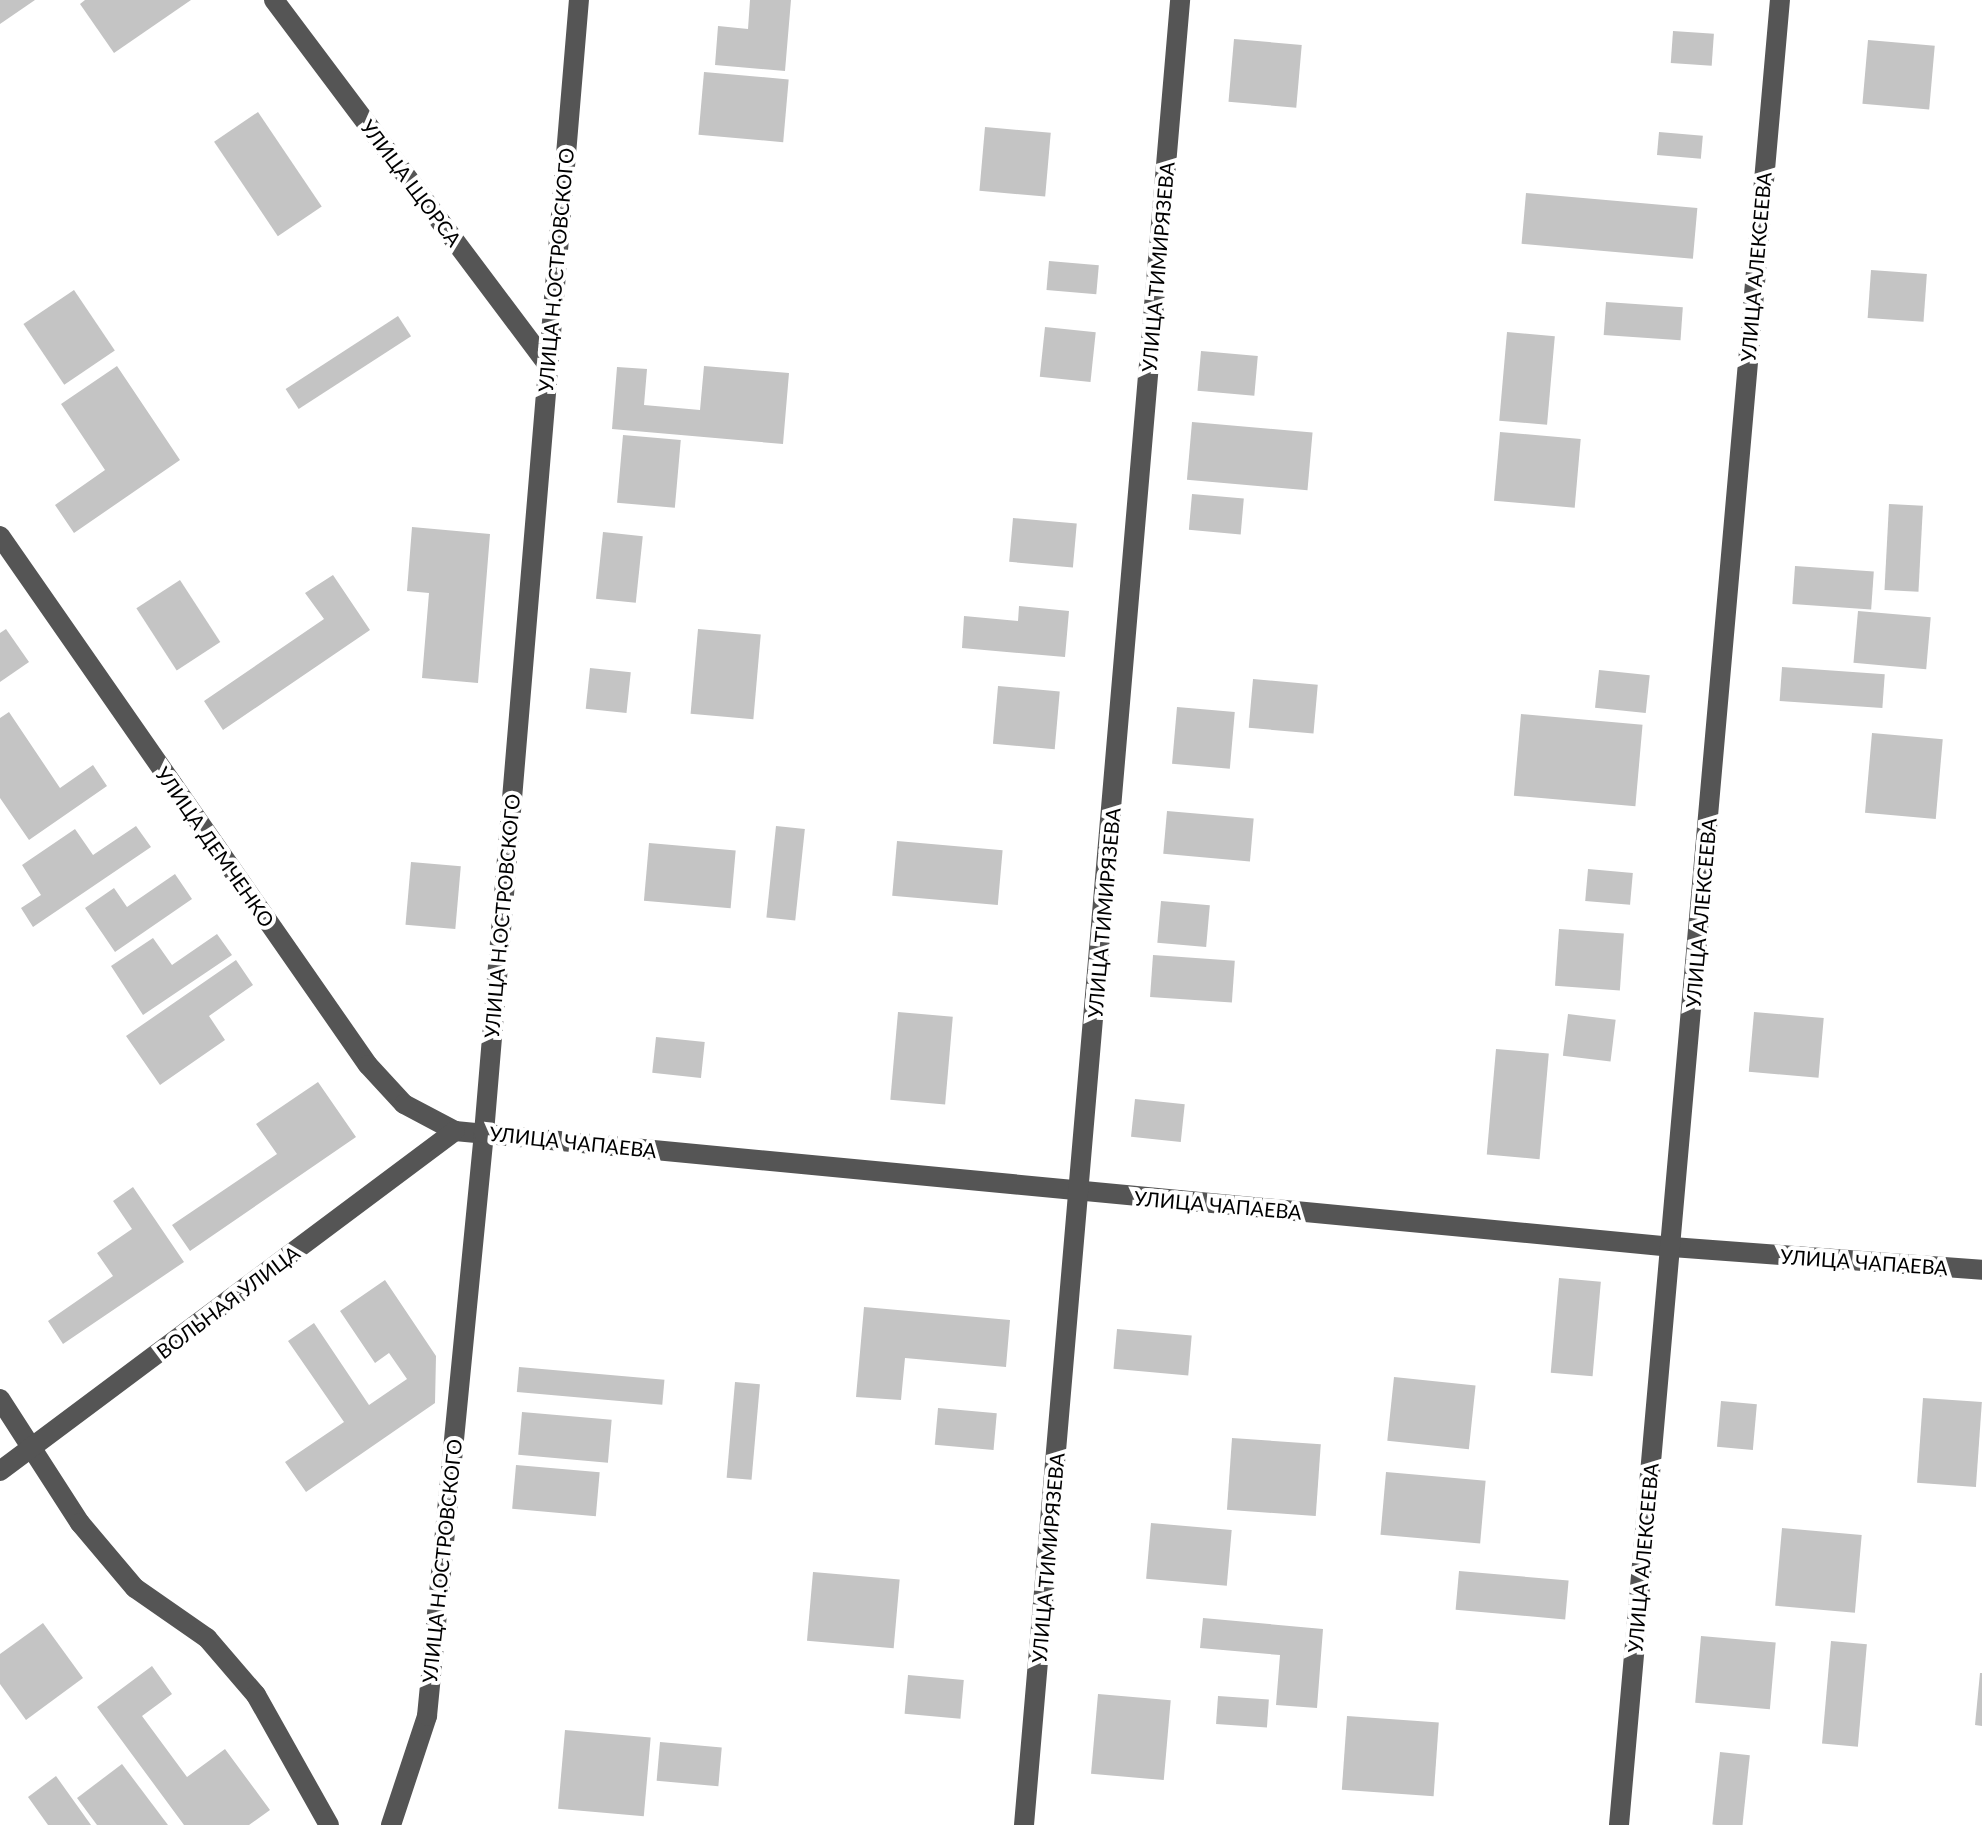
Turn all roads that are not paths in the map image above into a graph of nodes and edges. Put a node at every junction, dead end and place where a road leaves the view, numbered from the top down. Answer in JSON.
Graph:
{"nodes":[{"id":1,"x":274,"y":0,"type":"edge"},
{"id":2,"x":579,"y":0,"type":"edge"},
{"id":3,"x":1180,"y":0,"type":"edge"},
{"id":4,"x":1780,"y":0,"type":"edge"},
{"id":5,"x":548,"y":365,"type":"junction"},
{"id":6,"x":0,"y":536,"type":"edge"},
{"id":7,"x":455,"y":1131,"type":"junction"},
{"id":8,"x":484,"y":1133,"type":"junction"},
{"id":9,"x":1081,"y":1192,"type":"junction"},
{"id":10,"x":1672,"y":1247,"type":"junction"},
{"id":11,"x":1982,"y":1270,"type":"edge"},
{"id":12,"x":0,"y":1399,"type":"edge"},
{"id":13,"x":34,"y":1447,"type":"junction"},
{"id":14,"x":0,"y":1471,"type":"edge"},
{"id":15,"x":329,"y":1825,"type":"edge"},
{"id":16,"x":391,"y":1825,"type":"edge"},
{"id":17,"x":1024,"y":1825,"type":"edge"},
{"id":18,"x":1619,"y":1825,"type":"edge"}],
"edges":[{"from":1,"to":5,"type":"street","name":"УЛИЦА ЩОРСА"},
{"from":2,"to":5,"type":"street","name":"УЛИЦА Н.ОСТРОВСКОГО"},
{"from":3,"to":9,"type":"street","name":"УЛИЦА ТИМИРЯЗЕВА"},
{"from":4,"to":10,"type":"street","name":"УЛИЦА АЛЕКСЕЕВА"},
{"from":5,"to":8,"type":"street","name":"УЛИЦА Н.ОСТРОВСКОГО"},
{"from":6,"to":7,"type":"street","name":"УЛИЦА ДЕМЧЕНКО"},
{"from":7,"to":8,"type":"street","name":"УЛИЦА ЧАПАЕВА"},
{"from":7,"to":13,"type":"street","name":"ВОЛЬНАЯ УЛИЦА"},
{"from":8,"to":9,"type":"street","name":"УЛИЦА ЧАПАЕВА"},
{"from":8,"to":16,"type":"street","name":"УЛИЦА Н.ОСТРОВСКОГО"},
{"from":9,"to":10,"type":"street","name":"УЛИЦА ЧАПАЕВА"},
{"from":9,"to":17,"type":"street","name":"УЛИЦА ТИМИРЯЗЕВА"},
{"from":10,"to":11,"type":"street","name":"УЛИЦА ЧАПАЕВА"},
{"from":10,"to":18,"type":"street","name":"УЛИЦА АЛЕКСЕЕВА"},
{"from":12,"to":13,"type":"street"},
{"from":13,"to":14,"type":"street","name":"ВОЛЬНАЯ УЛИЦА"},
{"from":13,"to":15,"type":"street"}]}
